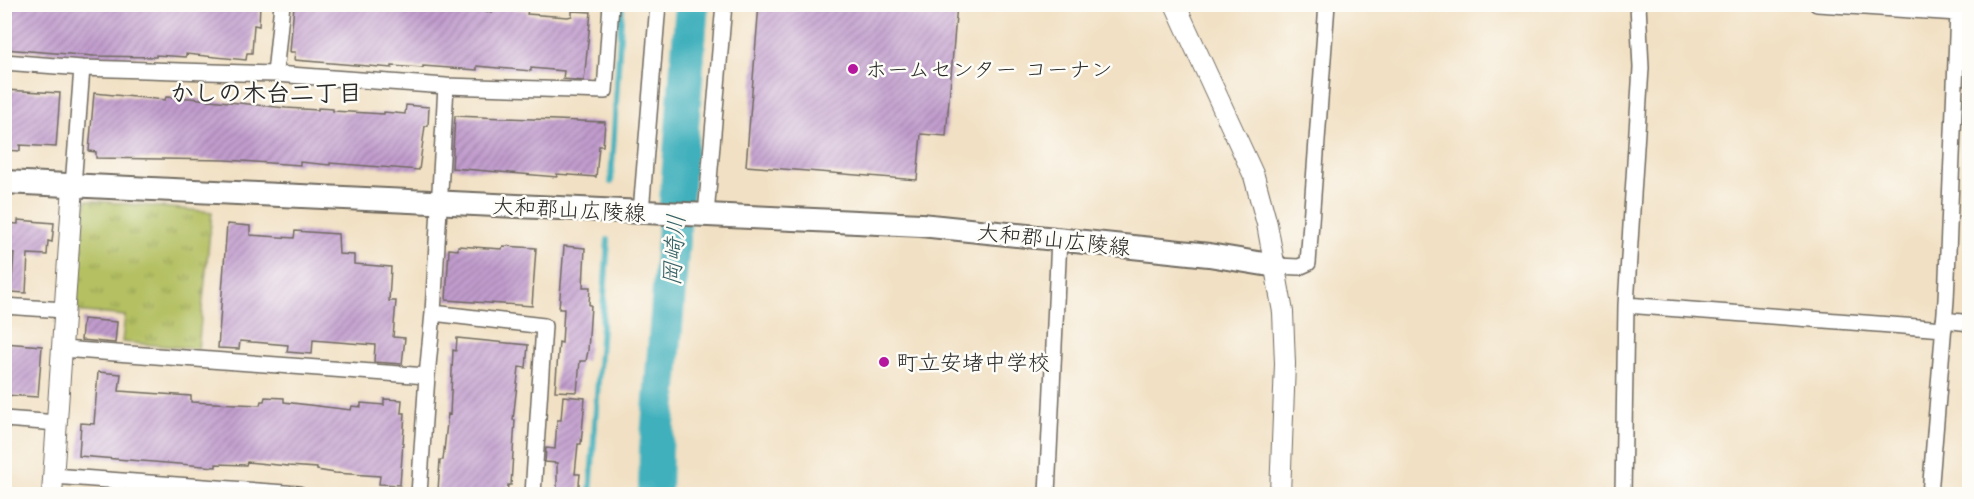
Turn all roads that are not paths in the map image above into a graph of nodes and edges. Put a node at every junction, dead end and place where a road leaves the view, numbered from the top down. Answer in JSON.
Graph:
{"nodes":[{"id":1,"x":282,"y":4,"type":"edge"},
{"id":2,"x":611,"y":4,"type":"edge"},
{"id":3,"x":658,"y":4,"type":"edge"},
{"id":4,"x":724,"y":4,"type":"edge"},
{"id":5,"x":1175,"y":4,"type":"edge"},
{"id":6,"x":1327,"y":4,"type":"edge"},
{"id":7,"x":1638,"y":4,"type":"edge"},
{"id":8,"x":1817,"y":4,"type":"edge"},
{"id":9,"x":4,"y":62,"type":"edge"},
{"id":10,"x":82,"y":68,"type":"junction"},
{"id":11,"x":275,"y":74,"type":"junction"},
{"id":12,"x":446,"y":86,"type":"junction"},
{"id":13,"x":4,"y":182,"type":"edge"},
{"id":14,"x":73,"y":186,"type":"junction"},
{"id":15,"x":438,"y":202,"type":"junction"},
{"id":16,"x":641,"y":212,"type":"junction"},
{"id":17,"x":706,"y":215,"type":"junction"},
{"id":18,"x":1059,"y":239,"type":"junction"},
{"id":19,"x":1276,"y":266,"type":"junction"},
{"id":20,"x":1626,"y":305,"type":"junction"},
{"id":21,"x":4,"y":306,"type":"edge"},
{"id":22,"x":64,"y":310,"type":"junction"},
{"id":23,"x":433,"y":313,"type":"junction"},
{"id":24,"x":1944,"y":324,"type":"junction"},
{"id":25,"x":1970,"y":324,"type":"edge"},
{"id":26,"x":62,"y":349,"type":"junction"},
{"id":27,"x":427,"y":376,"type":"junction"},
{"id":28,"x":4,"y":419,"type":"edge"},
{"id":29,"x":58,"y":423,"type":"junction"},
{"id":30,"x":53,"y":485,"type":"edge"},
{"id":31,"x":299,"y":495,"type":"edge"},
{"id":32,"x":419,"y":495,"type":"edge"},
{"id":33,"x":533,"y":495,"type":"edge"},
{"id":34,"x":1047,"y":495,"type":"edge"},
{"id":35,"x":1280,"y":495,"type":"edge"},
{"id":36,"x":1623,"y":495,"type":"edge"},
{"id":37,"x":1930,"y":495,"type":"edge"}],
"edges":[{"from":1,"to":11,"type":"street"},
{"from":2,"to":12,"type":"street"},
{"from":3,"to":16,"type":"street"},
{"from":4,"to":17,"type":"street"},
{"from":5,"to":19,"type":"street"},
{"from":6,"to":19,"type":"street"},
{"from":7,"to":20,"type":"street"},
{"from":8,"to":24,"type":"street"},
{"from":9,"to":10,"type":"street"},
{"from":10,"to":11,"type":"street"},
{"from":10,"to":14,"type":"street"},
{"from":11,"to":12,"type":"street"},
{"from":12,"to":15,"type":"street"},
{"from":13,"to":14,"type":"main road","name":"大和郡山広陵線"},
{"from":14,"to":15,"type":"main road","name":"大和郡山広陵線"},
{"from":14,"to":22,"type":"street"},
{"from":15,"to":16,"type":"main road","name":"大和郡山広陵線"},
{"from":15,"to":23,"type":"street"},
{"from":16,"to":17,"type":"main road","name":"大和郡山広陵線"},
{"from":17,"to":18,"type":"main road","name":"大和郡山広陵線"},
{"from":18,"to":19,"type":"main road","name":"大和郡山広陵線"},
{"from":18,"to":34,"type":"street"},
{"from":19,"to":35,"type":"street"},
{"from":20,"to":24,"type":"street"},
{"from":20,"to":36,"type":"street"},
{"from":21,"to":22,"type":"street"},
{"from":22,"to":26,"type":"street"},
{"from":23,"to":27,"type":"street"},
{"from":23,"to":33,"type":"street"},
{"from":24,"to":25,"type":"street"},
{"from":24,"to":37,"type":"street"},
{"from":26,"to":27,"type":"street"},
{"from":26,"to":29,"type":"street"},
{"from":27,"to":32,"type":"street"},
{"from":28,"to":29,"type":"street"},
{"from":29,"to":30,"type":"street"},
{"from":30,"to":31,"type":"street"}]}
